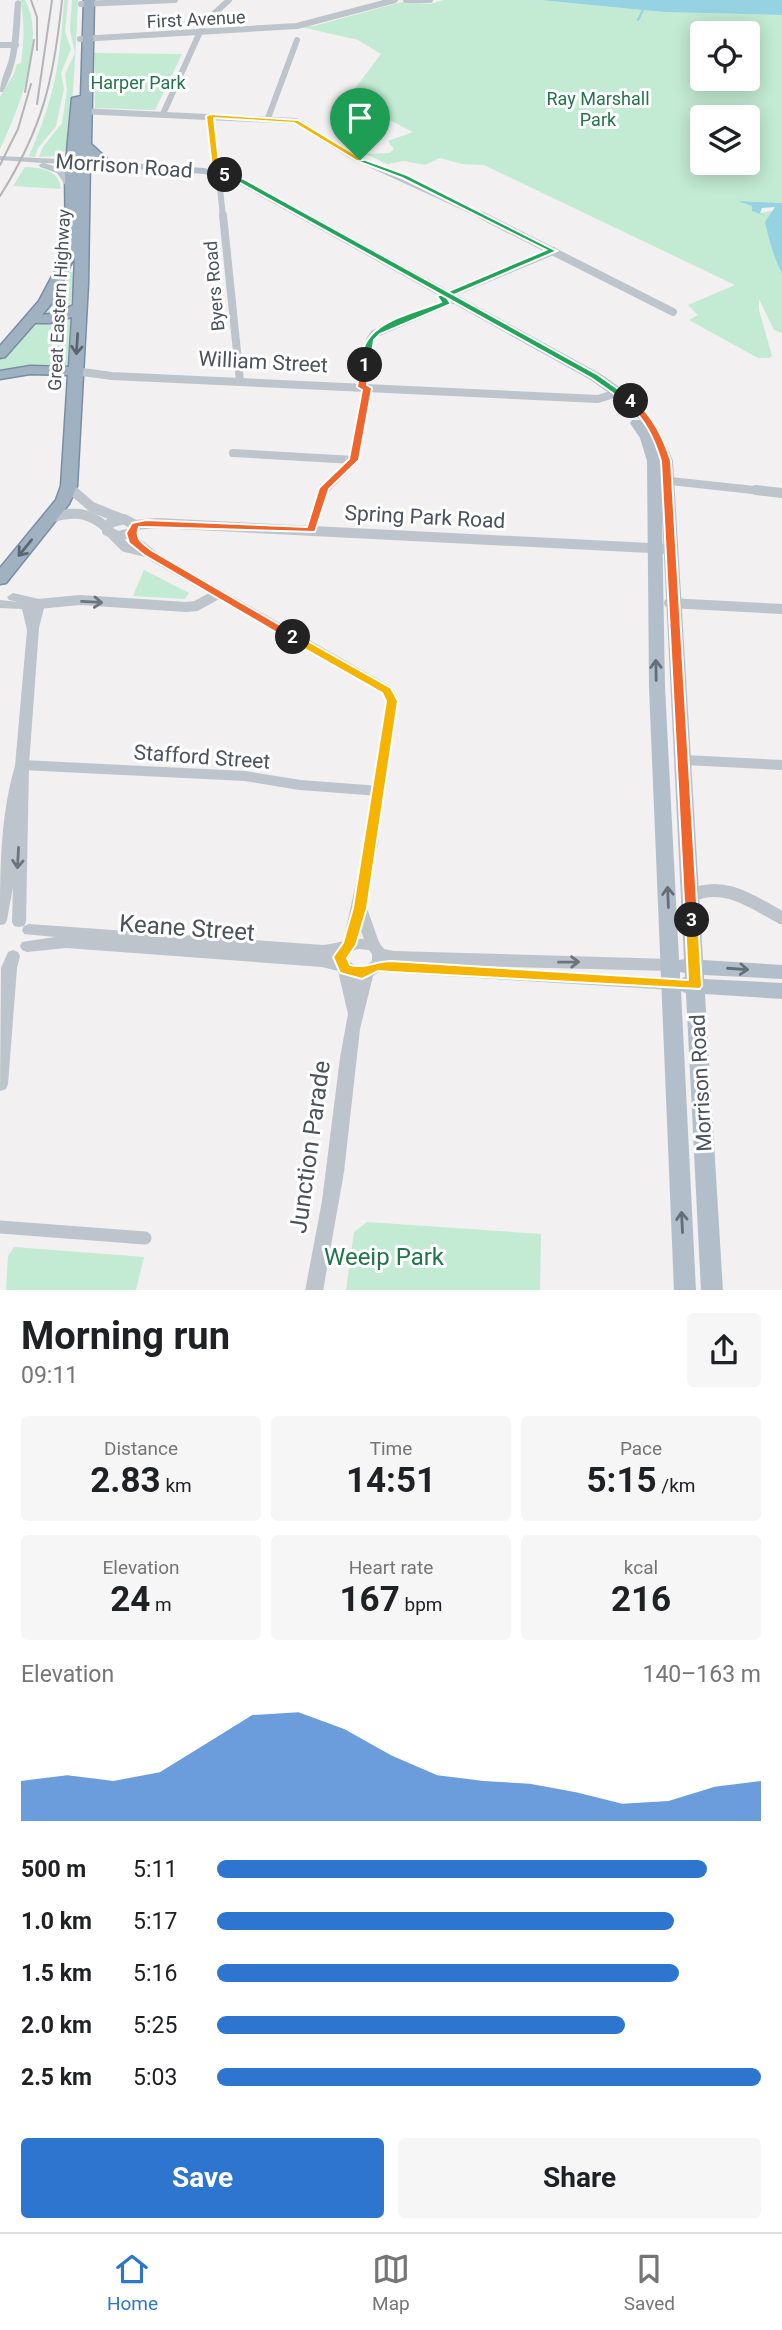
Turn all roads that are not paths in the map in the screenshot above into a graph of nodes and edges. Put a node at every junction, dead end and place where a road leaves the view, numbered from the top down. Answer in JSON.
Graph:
{"nodes":[{"id":1,"x":175,"y":0,"type":"edge"},
{"id":2,"x":229,"y":0,"type":"edge"},
{"id":3,"x":396,"y":0,"type":"edge"},
{"id":4,"x":406,"y":0,"type":"edge"},
{"id":5,"x":430,"y":0,"type":"edge"},
{"id":6,"x":18,"y":2,"type":"dead end"},
{"id":7,"x":85,"y":2,"type":"edge"},
{"id":8,"x":199,"y":33,"type":"junction"},
{"id":9,"x":84,"y":39,"type":"junction"},
{"id":10,"x":297,"y":40,"type":"dead end"},
{"id":11,"x":0,"y":45,"type":"edge"},
{"id":12,"x":16,"y":45,"type":"junction"},
{"id":13,"x":0,"y":90,"type":"edge"},
{"id":14,"x":82,"y":111,"type":"junction"},
{"id":15,"x":163,"y":114,"type":"junction"},
{"id":16,"x":210,"y":116,"type":"junction"},
{"id":17,"x":268,"y":118,"type":"junction"},
{"id":18,"x":79,"y":159,"type":"junction"},
{"id":19,"x":0,"y":160,"type":"edge"},
{"id":20,"x":107,"y":164,"type":"junction"},
{"id":21,"x":42,"y":165,"type":"junction"},
{"id":22,"x":216,"y":179,"type":"junction"},
{"id":23,"x":71,"y":187,"type":"junction"},
{"id":24,"x":553,"y":251,"type":"junction"},
{"id":25,"x":448,"y":299,"type":"junction"},
{"id":26,"x":79,"y":307,"type":"junction"},
{"id":27,"x":673,"y":312,"type":"dead end"},
{"id":28,"x":31,"y":319,"type":"junction"},
{"id":29,"x":0,"y":354,"type":"edge"},
{"id":30,"x":0,"y":375,"type":"edge"},
{"id":31,"x":112,"y":376,"type":"junction"},
{"id":32,"x":74,"y":381,"type":"junction"},
{"id":33,"x":240,"y":381,"type":"junction"},
{"id":34,"x":365,"y":388,"type":"junction"},
{"id":35,"x":616,"y":394,"type":"junction"},
{"id":36,"x":233,"y":453,"type":"dead end"},
{"id":37,"x":354,"y":460,"type":"junction"},
{"id":38,"x":661,"y":480,"type":"junction"},
{"id":39,"x":69,"y":486,"type":"junction"},
{"id":40,"x":782,"y":493,"type":"edge"},
{"id":41,"x":49,"y":518,"type":"junction"},
{"id":42,"x":124,"y":519,"type":"junction"},
{"id":43,"x":133,"y":529,"type":"junction"},
{"id":44,"x":312,"y":530,"type":"junction"},
{"id":45,"x":110,"y":532,"type":"junction"},
{"id":46,"x":663,"y":549,"type":"junction"},
{"id":47,"x":147,"y":553,"type":"junction"},
{"id":48,"x":0,"y":579,"type":"edge"},
{"id":49,"x":216,"y":595,"type":"junction"},
{"id":50,"x":0,"y":596,"type":"edge"},
{"id":51,"x":657,"y":603,"type":"junction"},
{"id":52,"x":0,"y":604,"type":"edge"},
{"id":53,"x":30,"y":604,"type":"junction"},
{"id":54,"x":674,"y":604,"type":"junction"},
{"id":55,"x":782,"y":609,"type":"edge"},
{"id":56,"x":684,"y":760,"type":"junction"},
{"id":57,"x":22,"y":765,"type":"junction"},
{"id":58,"x":782,"y":765,"type":"edge"},
{"id":59,"x":380,"y":791,"type":"junction"},
{"id":60,"x":690,"y":896,"type":"junction"},
{"id":61,"x":360,"y":908,"type":"junction"},
{"id":62,"x":782,"y":918,"type":"edge"},
{"id":63,"x":0,"y":921,"type":"edge"},
{"id":64,"x":24,"y":926,"type":"junction"},
{"id":65,"x":27,"y":946,"type":"junction"},
{"id":66,"x":347,"y":947,"type":"junction"},
{"id":67,"x":6,"y":957,"type":"edge"},
{"id":68,"x":374,"y":959,"type":"junction"},
{"id":69,"x":344,"y":967,"type":"junction"},
{"id":70,"x":782,"y":972,"type":"edge"},
{"id":71,"x":671,"y":975,"type":"junction"},
{"id":72,"x":695,"y":976,"type":"junction"},
{"id":73,"x":782,"y":991,"type":"edge"},
{"id":74,"x":354,"y":1010,"type":"junction"},
{"id":75,"x":0,"y":1084,"type":"edge"},
{"id":76,"x":0,"y":1227,"type":"edge"},
{"id":77,"x":145,"y":1238,"type":"dead end"},
{"id":78,"x":314,"y":1290,"type":"edge"},
{"id":79,"x":685,"y":1290,"type":"edge"},
{"id":80,"x":712,"y":1290,"type":"edge"}],
"edges":[{"from":1,"to":7,"type":"street"},
{"from":2,"to":8,"type":"street"},
{"from":3,"to":8,"type":"street","name":"First Avenue"},
{"from":4,"to":5,"type":"street"},
{"from":6,"to":12,"type":"street"},
{"from":7,"to":9,"type":"highway","name":"Great Eastern Highway"},
{"from":8,"to":9,"type":"street","name":"First Avenue"},
{"from":8,"to":15,"type":"street"},
{"from":9,"to":14,"type":"highway","name":"Great Eastern Highway"},
{"from":10,"to":17,"type":"street"},
{"from":11,"to":12,"type":"street"},
{"from":12,"to":13,"type":"street"},
{"from":14,"to":15,"type":"street"},
{"from":14,"to":18,"type":"highway","name":"Great Eastern Highway"},
{"from":15,"to":16,"type":"street"},
{"from":16,"to":17,"type":"street"},
{"from":16,"to":22,"type":"street","name":"Byers Road"},
{"from":17,"to":24,"type":"street"},
{"from":18,"to":19,"type":"street","name":"Morrison Road"},
{"from":18,"to":20,"type":"main road","name":"Morrison Road"},
{"from":18,"to":20,"type":"highway"},
{"from":18,"to":21,"type":"street","name":"Morrison Road"},
{"from":18,"to":22,"type":"main road","name":"Morrison Road"},
{"from":18,"to":23,"type":"highway"},
{"from":18,"to":26,"type":"highway","name":"Great Eastern Highway"},
{"from":19,"to":21,"type":"street","name":"Morrison Road"},
{"from":20,"to":22,"type":"main road","name":"Morrison Road"},
{"from":21,"to":23,"type":"street"},
{"from":22,"to":25,"type":"main road","name":"Morrison Road"},
{"from":22,"to":33,"type":"street","name":"Byers Road"},
{"from":23,"to":28,"type":"highway"},
{"from":24,"to":25,"type":"street"},
{"from":24,"to":27,"type":"street"},
{"from":25,"to":34,"type":"street"},
{"from":25,"to":35,"type":"main road","name":"Morrison Road"},
{"from":26,"to":28,"type":"highway"},
{"from":26,"to":32,"type":"highway","name":"Great Eastern Highway","one_way":true},
{"from":28,"to":29,"type":"highway"},
{"from":30,"to":32,"type":"highway","name":"William Street"},
{"from":31,"to":32,"type":"street","name":"William Street"},
{"from":31,"to":32,"type":"street","name":"William Street"},
{"from":31,"to":33,"type":"street","name":"William Street"},
{"from":32,"to":39,"type":"highway","name":"Great Eastern Highway"},
{"from":33,"to":34,"type":"street","name":"William Street"},
{"from":34,"to":35,"type":"street","name":"William Street"},
{"from":34,"to":37,"type":"street"},
{"from":35,"to":38,"type":"main road","name":"Morrison Road"},
{"from":36,"to":37,"type":"street"},
{"from":37,"to":44,"type":"street"},
{"from":38,"to":40,"type":"street"},
{"from":38,"to":46,"type":"main road","name":"Morrison Road"},
{"from":39,"to":41,"type":"highway","name":"Great Eastern Highway"},
{"from":39,"to":42,"type":"street"},
{"from":41,"to":45,"type":"street"},
{"from":41,"to":48,"type":"highway","name":"Great Eastern Highway","one_way":true},
{"from":42,"to":43,"type":"street"},
{"from":42,"to":45,"type":"street"},
{"from":43,"to":44,"type":"street","name":"Spring Park Road"},
{"from":43,"to":45,"type":"street","name":"Spring Park Road"},
{"from":43,"to":47,"type":"street"},
{"from":44,"to":46,"type":"street","name":"Spring Park Road"},
{"from":45,"to":47,"type":"street"},
{"from":46,"to":51,"type":"main road","name":"Morrison Road"},
{"from":46,"to":54,"type":"main road","name":"Morrison Road"},
{"from":47,"to":49,"type":"street"},
{"from":53,"to":49,"type":"street","one_way":true},
{"from":49,"to":59,"type":"street"},
{"from":50,"to":53,"type":"street"},
{"from":51,"to":54,"type":"street"},
{"from":71,"to":51,"type":"main road","name":"Morrison Road","one_way":true},
{"from":52,"to":53,"type":"street"},
{"from":53,"to":57,"type":"street"},
{"from":54,"to":55,"type":"street"},
{"from":54,"to":56,"type":"main road","name":"Morrison Road"},
{"from":56,"to":58,"type":"street"},
{"from":56,"to":60,"type":"main road","name":"Morrison Road"},
{"from":57,"to":59,"type":"street","name":"Stafford Street"},
{"from":57,"to":63,"type":"street"},
{"from":57,"to":64,"type":"street","one_way":true},
{"from":59,"to":61,"type":"street"},
{"from":60,"to":62,"type":"street"},
{"from":60,"to":72,"type":"main road","name":"Morrison Road"},
{"from":61,"to":66,"type":"street"},
{"from":61,"to":68,"type":"street"},
{"from":63,"to":64,"type":"street"},
{"from":64,"to":65,"type":"street"},
{"from":64,"to":66,"type":"street","name":"Keane Street"},
{"from":65,"to":67,"type":"street"},
{"from":65,"to":69,"type":"street","name":"Keane Street"},
{"from":66,"to":68,"type":"street","name":"Keane Street"},
{"from":66,"to":69,"type":"street","name":"Junction Parade"},
{"from":67,"to":75,"type":"street"},
{"from":68,"to":69,"type":"street","name":"Keane Street"},
{"from":68,"to":71,"type":"street"},
{"from":68,"to":74,"type":"street","name":"Junction Parade"},
{"from":69,"to":74,"type":"street","name":"Junction Parade"},
{"from":72,"to":70,"type":"main road","one_way":true},
{"from":71,"to":72,"type":"main road"},
{"from":79,"to":71,"type":"main road","name":"Morrison Road","one_way":true},
{"from":72,"to":73,"type":"main road"},
{"from":72,"to":80,"type":"main road","name":"Morrison Road"},
{"from":74,"to":78,"type":"street","name":"Junction Parade"},
{"from":76,"to":77,"type":"street"}]}
